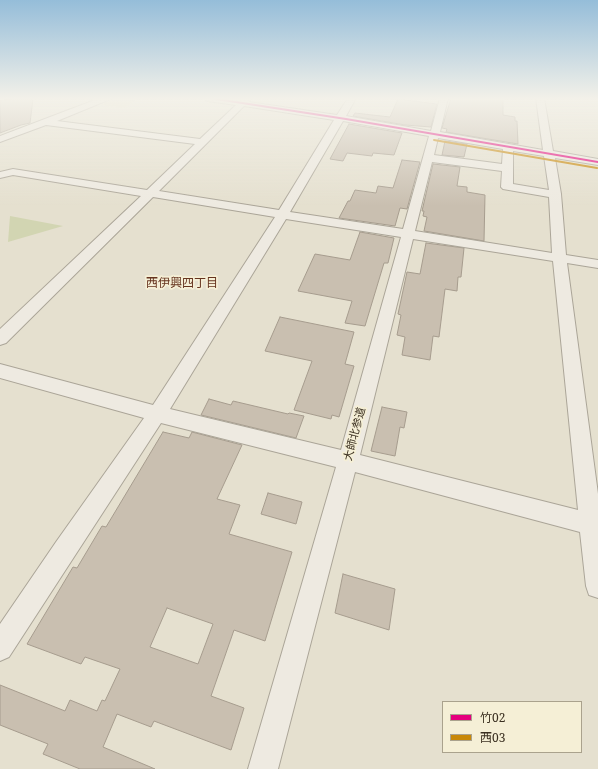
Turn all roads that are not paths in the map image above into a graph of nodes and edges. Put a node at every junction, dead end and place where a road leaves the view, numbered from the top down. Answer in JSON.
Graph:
{"nodes":[{"id":1,"x":14,"y":134,"type":"edge"},
{"id":2,"x":139,"y":134,"type":"edge"},
{"id":3,"x":212,"y":134,"type":"edge"},
{"id":4,"x":331,"y":134,"type":"edge"},
{"id":5,"x":435,"y":134,"type":"joint"},
{"id":6,"x":545,"y":134,"type":"edge"},
{"id":7,"x":0,"y":139,"type":"edge"},
{"id":8,"x":203,"y":142,"type":"junction"},
{"id":9,"x":508,"y":146,"type":"junction"},
{"id":10,"x":548,"y":154,"type":"junction"},
{"id":11,"x":429,"y":158,"type":"junction"},
{"id":12,"x":598,"y":162,"type":"edge"},
{"id":13,"x":508,"y":168,"type":"junction"},
{"id":14,"x":0,"y":175,"type":"edge"},
{"id":15,"x":150,"y":193,"type":"junction"},
{"id":16,"x":555,"y":194,"type":"junction"},
{"id":17,"x":282,"y":215,"type":"junction"},
{"id":18,"x":409,"y":235,"type":"junction"},
{"id":19,"x":560,"y":258,"type":"junction"},
{"id":20,"x":598,"y":264,"type":"edge"},
{"id":21,"x":0,"y":339,"type":"edge"},
{"id":22,"x":0,"y":371,"type":"edge"},
{"id":23,"x":157,"y":414,"type":"junction"},
{"id":24,"x":348,"y":461,"type":"junction"},
{"id":25,"x":595,"y":525,"type":"edge"},
{"id":26,"x":598,"y":586,"type":"edge"},
{"id":27,"x":0,"y":648,"type":"edge"},
{"id":28,"x":263,"y":769,"type":"edge"}],
"edges":[{"from":1,"to":7,"type":"street"},
{"from":2,"to":8,"type":"street"},
{"from":3,"to":8,"type":"street"},
{"from":4,"to":17,"type":"street"},
{"from":5,"to":9,"type":"street"},
{"from":5,"to":11,"type":"street","name":"大師北参道"},
{"from":6,"to":10,"type":"street"},
{"from":8,"to":15,"type":"street"},
{"from":9,"to":10,"type":"street"},
{"from":9,"to":13,"type":"street"},
{"from":10,"to":12,"type":"street"},
{"from":10,"to":16,"type":"street"},
{"from":11,"to":13,"type":"street"},
{"from":11,"to":18,"type":"street","name":"大師北参道"},
{"from":13,"to":16,"type":"street"},
{"from":14,"to":15,"type":"street"},
{"from":15,"to":17,"type":"street"},
{"from":15,"to":21,"type":"street"},
{"from":16,"to":19,"type":"street"},
{"from":17,"to":18,"type":"street"},
{"from":17,"to":23,"type":"street"},
{"from":18,"to":19,"type":"street"},
{"from":18,"to":24,"type":"street","name":"大師北参道"},
{"from":19,"to":20,"type":"street"},
{"from":19,"to":25,"type":"street"},
{"from":22,"to":23,"type":"street"},
{"from":23,"to":24,"type":"street"},
{"from":23,"to":27,"type":"street"},
{"from":24,"to":25,"type":"street"},
{"from":24,"to":28,"type":"street","name":"大師北参道"},
{"from":25,"to":26,"type":"street"}]}
